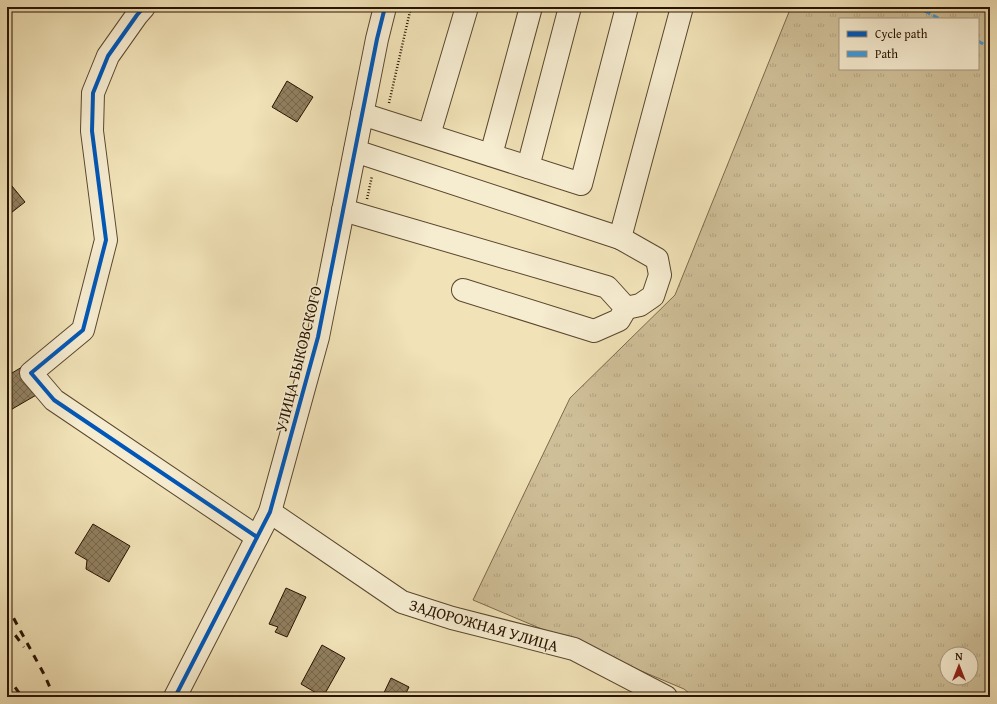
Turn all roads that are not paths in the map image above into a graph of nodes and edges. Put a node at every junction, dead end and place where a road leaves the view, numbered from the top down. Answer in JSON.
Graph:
{"nodes":[{"id":1,"x":144,"y":7,"type":"edge"},
{"id":2,"x":385,"y":7,"type":"edge"},
{"id":3,"x":468,"y":7,"type":"edge"},
{"id":4,"x":531,"y":7,"type":"edge"},
{"id":5,"x":570,"y":7,"type":"edge"},
{"id":6,"x":627,"y":7,"type":"edge"},
{"id":7,"x":682,"y":7,"type":"edge"},
{"id":8,"x":362,"y":114,"type":"junction"},
{"id":9,"x":429,"y":135,"type":"junction"},
{"id":10,"x":355,"y":151,"type":"junction"},
{"id":11,"x":491,"y":155,"type":"junction"},
{"id":12,"x":528,"y":167,"type":"junction"},
{"id":13,"x":343,"y":210,"type":"junction"},
{"id":14,"x":620,"y":238,"type":"junction"},
{"id":15,"x":463,"y":290,"type":"dead end"},
{"id":16,"x":626,"y":308,"type":"junction"},
{"id":17,"x":270,"y":512,"type":"junction"},
{"id":18,"x":257,"y":537,"type":"junction"},
{"id":19,"x":176,"y":697,"type":"edge"},
{"id":20,"x":666,"y":697,"type":"edge"}],
"edges":[{"from":1,"to":18,"type":"street"},
{"from":2,"to":8,"type":"street","name":"УЛИЦА БЫКОВСКОГО"},
{"from":3,"to":9,"type":"street"},
{"from":4,"to":11,"type":"street"},
{"from":5,"to":12,"type":"street"},
{"from":6,"to":12,"type":"street"},
{"from":7,"to":14,"type":"street"},
{"from":8,"to":9,"type":"street"},
{"from":8,"to":10,"type":"street","name":"УЛИЦА БЫКОВСКОГО"},
{"from":9,"to":11,"type":"street"},
{"from":10,"to":13,"type":"street","name":"УЛИЦА БЫКОВСКОГО"},
{"from":10,"to":14,"type":"street"},
{"from":11,"to":12,"type":"street"},
{"from":13,"to":16,"type":"street"},
{"from":13,"to":17,"type":"street","name":"УЛИЦА БЫКОВСКОГО"},
{"from":14,"to":16,"type":"street"},
{"from":15,"to":16,"type":"street"},
{"from":17,"to":18,"type":"street","name":"УЛИЦА БЫКОВСКОГО"},
{"from":17,"to":20,"type":"street","name":"ЗАДОРОЖНАЯ УЛИЦА"},
{"from":18,"to":19,"type":"street","name":"УЛИЦА БЫКОВСКОГО"}]}
